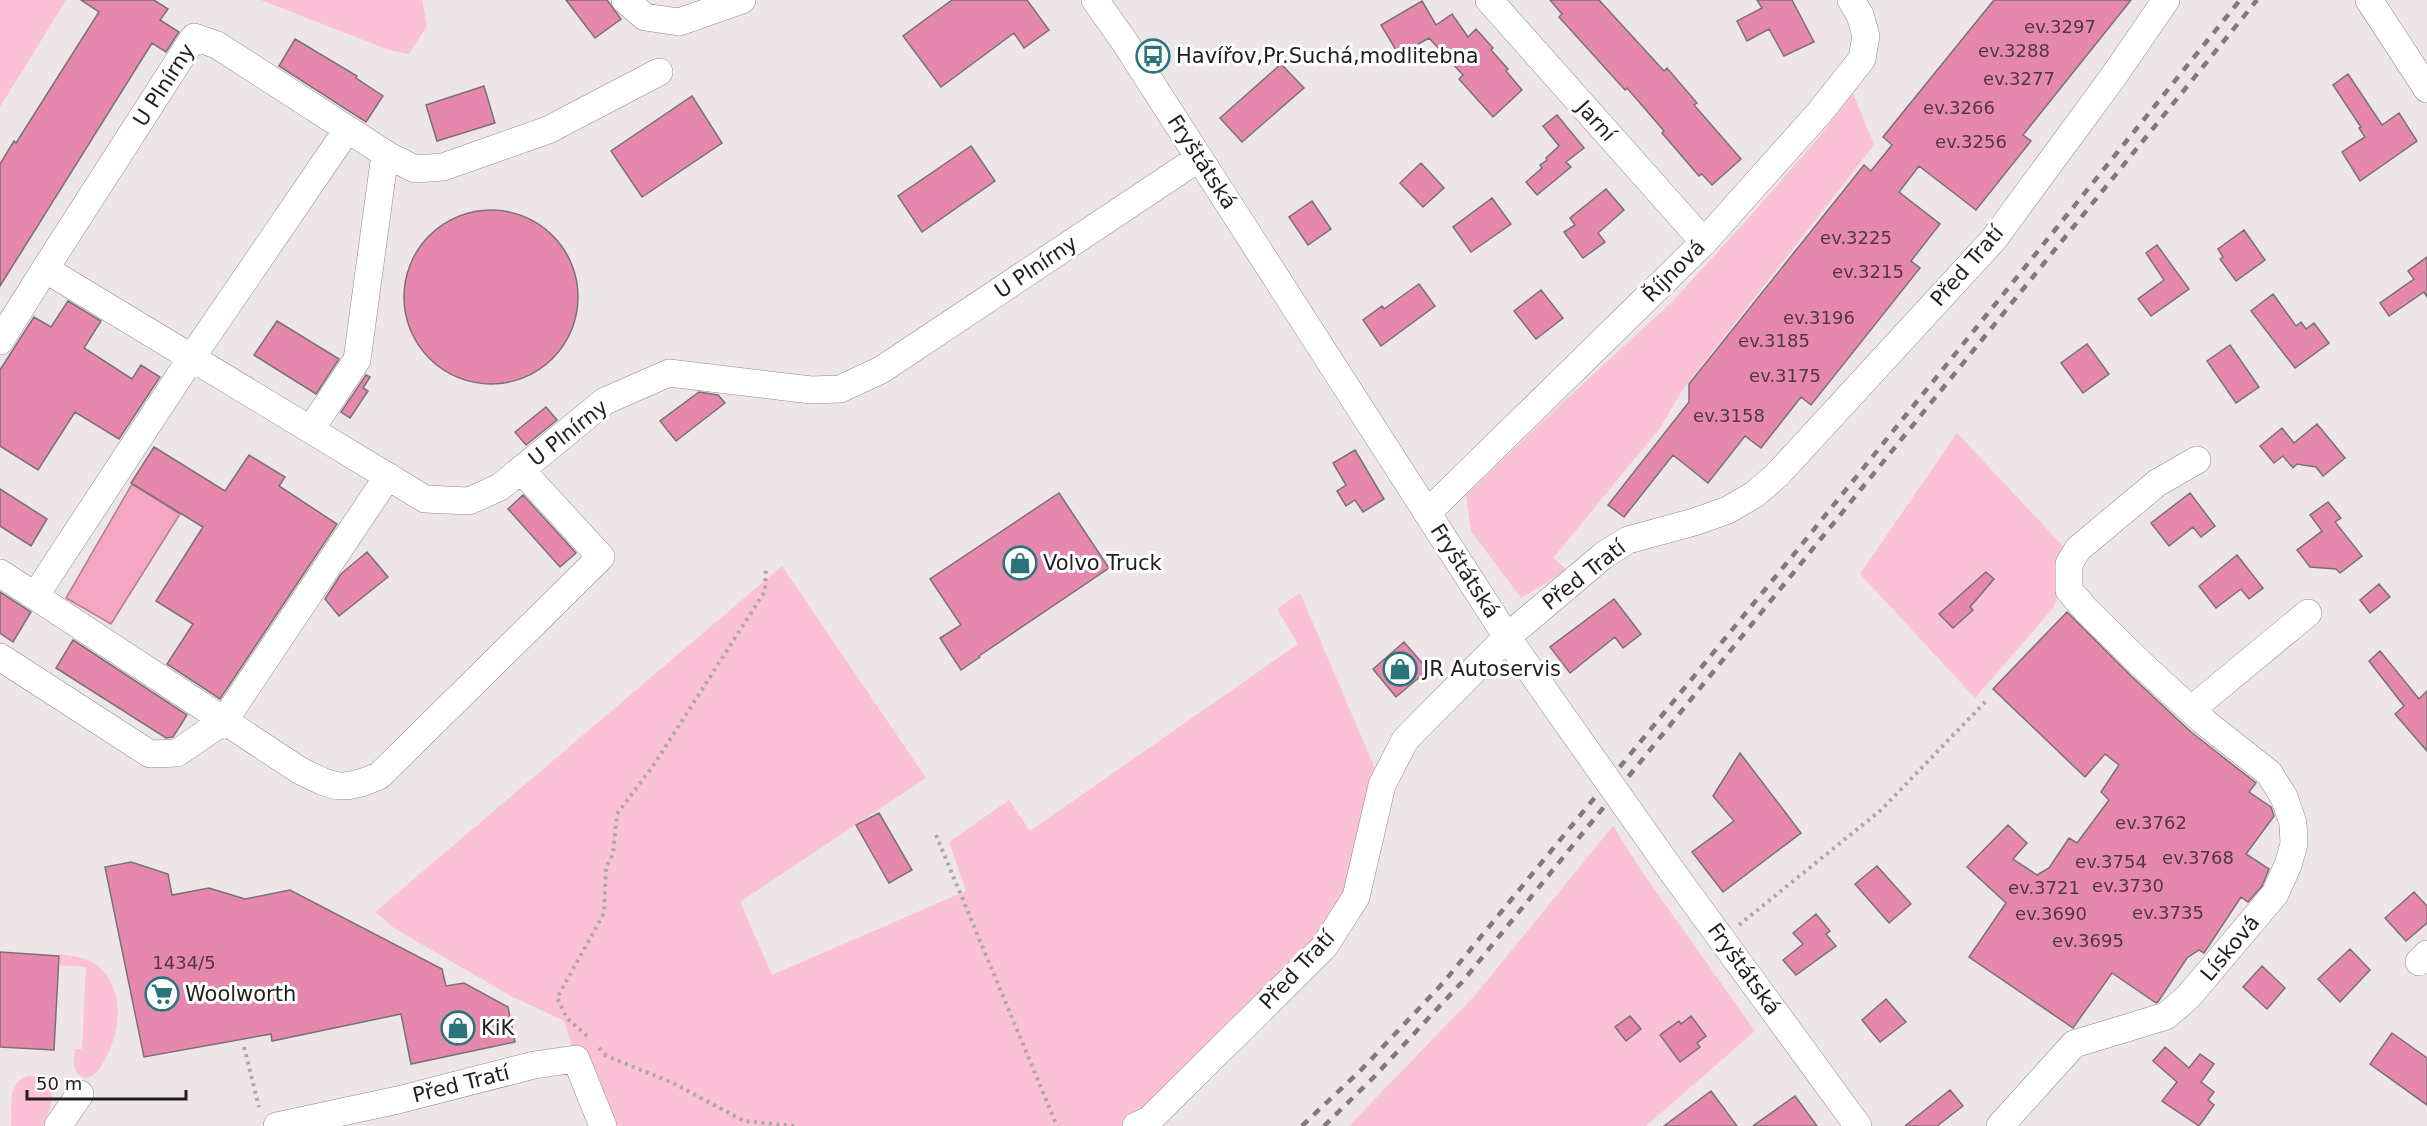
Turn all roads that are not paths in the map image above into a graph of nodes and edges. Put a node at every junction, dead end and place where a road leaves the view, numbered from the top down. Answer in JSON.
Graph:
{"nodes":[{"id":1,"x":625,"y":0,"type":"edge"},
{"id":2,"x":742,"y":0,"type":"edge"},
{"id":3,"x":1095,"y":0,"type":"edge"},
{"id":4,"x":1489,"y":0,"type":"edge"},
{"id":5,"x":1851,"y":0,"type":"edge"},
{"id":6,"x":2166,"y":0,"type":"edge"},
{"id":7,"x":2369,"y":0,"type":"edge"},
{"id":8,"x":659,"y":72,"type":"dead end"},
{"id":9,"x":2427,"y":88,"type":"edge"},
{"id":10,"x":347,"y":130,"type":"junction"},
{"id":11,"x":385,"y":154,"type":"junction"},
{"id":12,"x":1199,"y":158,"type":"junction"},
{"id":13,"x":1704,"y":242,"type":"junction"},
{"id":14,"x":45,"y":269,"type":"junction"},
{"id":15,"x":0,"y":341,"type":"edge"},
{"id":16,"x":192,"y":357,"type":"junction"},
{"id":17,"x":311,"y":429,"type":"junction"},
{"id":18,"x":2197,"y":460,"type":"dead end"},
{"id":19,"x":521,"y":470,"type":"junction"},
{"id":20,"x":388,"y":476,"type":"junction"},
{"id":21,"x":1427,"y":513,"type":"junction"},
{"id":22,"x":0,"y":573,"type":"edge"},
{"id":23,"x":35,"y":596,"type":"junction"},
{"id":24,"x":2308,"y":613,"type":"dead end"},
{"id":25,"x":1507,"y":637,"type":"junction"},
{"id":26,"x":0,"y":657,"type":"edge"},
{"id":27,"x":2192,"y":709,"type":"junction"},
{"id":28,"x":224,"y":721,"type":"junction"},
{"id":29,"x":81,"y":1094,"type":"dead end"},
{"id":30,"x":268,"y":1117,"type":"edge"},
{"id":31,"x":58,"y":1126,"type":"edge"},
{"id":32,"x":603,"y":1126,"type":"edge"},
{"id":33,"x":1136,"y":1126,"type":"edge"},
{"id":34,"x":1858,"y":1126,"type":"edge"},
{"id":35,"x":2000,"y":1126,"type":"edge"}],
"edges":[{"from":1,"to":2,"type":"street"},
{"from":3,"to":12,"type":"street","name":"Fryštátská"},
{"from":4,"to":13,"type":"street","name":"Jarní"},
{"from":5,"to":13,"type":"street","name":"Říjnová"},
{"from":6,"to":25,"type":"street","name":"Před Tratí"},
{"from":7,"to":9,"type":"street"},
{"from":8,"to":11,"type":"street","name":"U Plnírny"},
{"from":10,"to":11,"type":"street","name":"U Plnírny"},
{"from":10,"to":14,"type":"street","name":"U Plnírny"},
{"from":10,"to":16,"type":"street"},
{"from":11,"to":17,"type":"street"},
{"from":12,"to":19,"type":"street","name":"U Plnírny"},
{"from":12,"to":21,"type":"street","name":"Fryštátská"},
{"from":13,"to":21,"type":"street","name":"Říjnová"},
{"from":14,"to":15,"type":"street","name":"U Plnírny"},
{"from":14,"to":16,"type":"street","name":"U Plnírny"},
{"from":16,"to":17,"type":"street","name":"U Plnírny"},
{"from":16,"to":23,"type":"street"},
{"from":17,"to":20,"type":"street","name":"U Plnírny"},
{"from":18,"to":27,"type":"street","name":"Lísková"},
{"from":19,"to":20,"type":"street","name":"U Plnírny"},
{"from":19,"to":28,"type":"street"},
{"from":20,"to":28,"type":"street"},
{"from":21,"to":25,"type":"street","name":"Fryštátská"},
{"from":22,"to":23,"type":"street"},
{"from":23,"to":28,"type":"street"},
{"from":24,"to":27,"type":"street"},
{"from":25,"to":33,"type":"street","name":"Před Tratí"},
{"from":25,"to":34,"type":"street","name":"Fryštátská","bridge":true},
{"from":26,"to":28,"type":"street"},
{"from":27,"to":35,"type":"street","name":"Lísková"},
{"from":29,"to":31,"type":"street"},
{"from":30,"to":32,"type":"street","name":"Před Tratí"}]}
